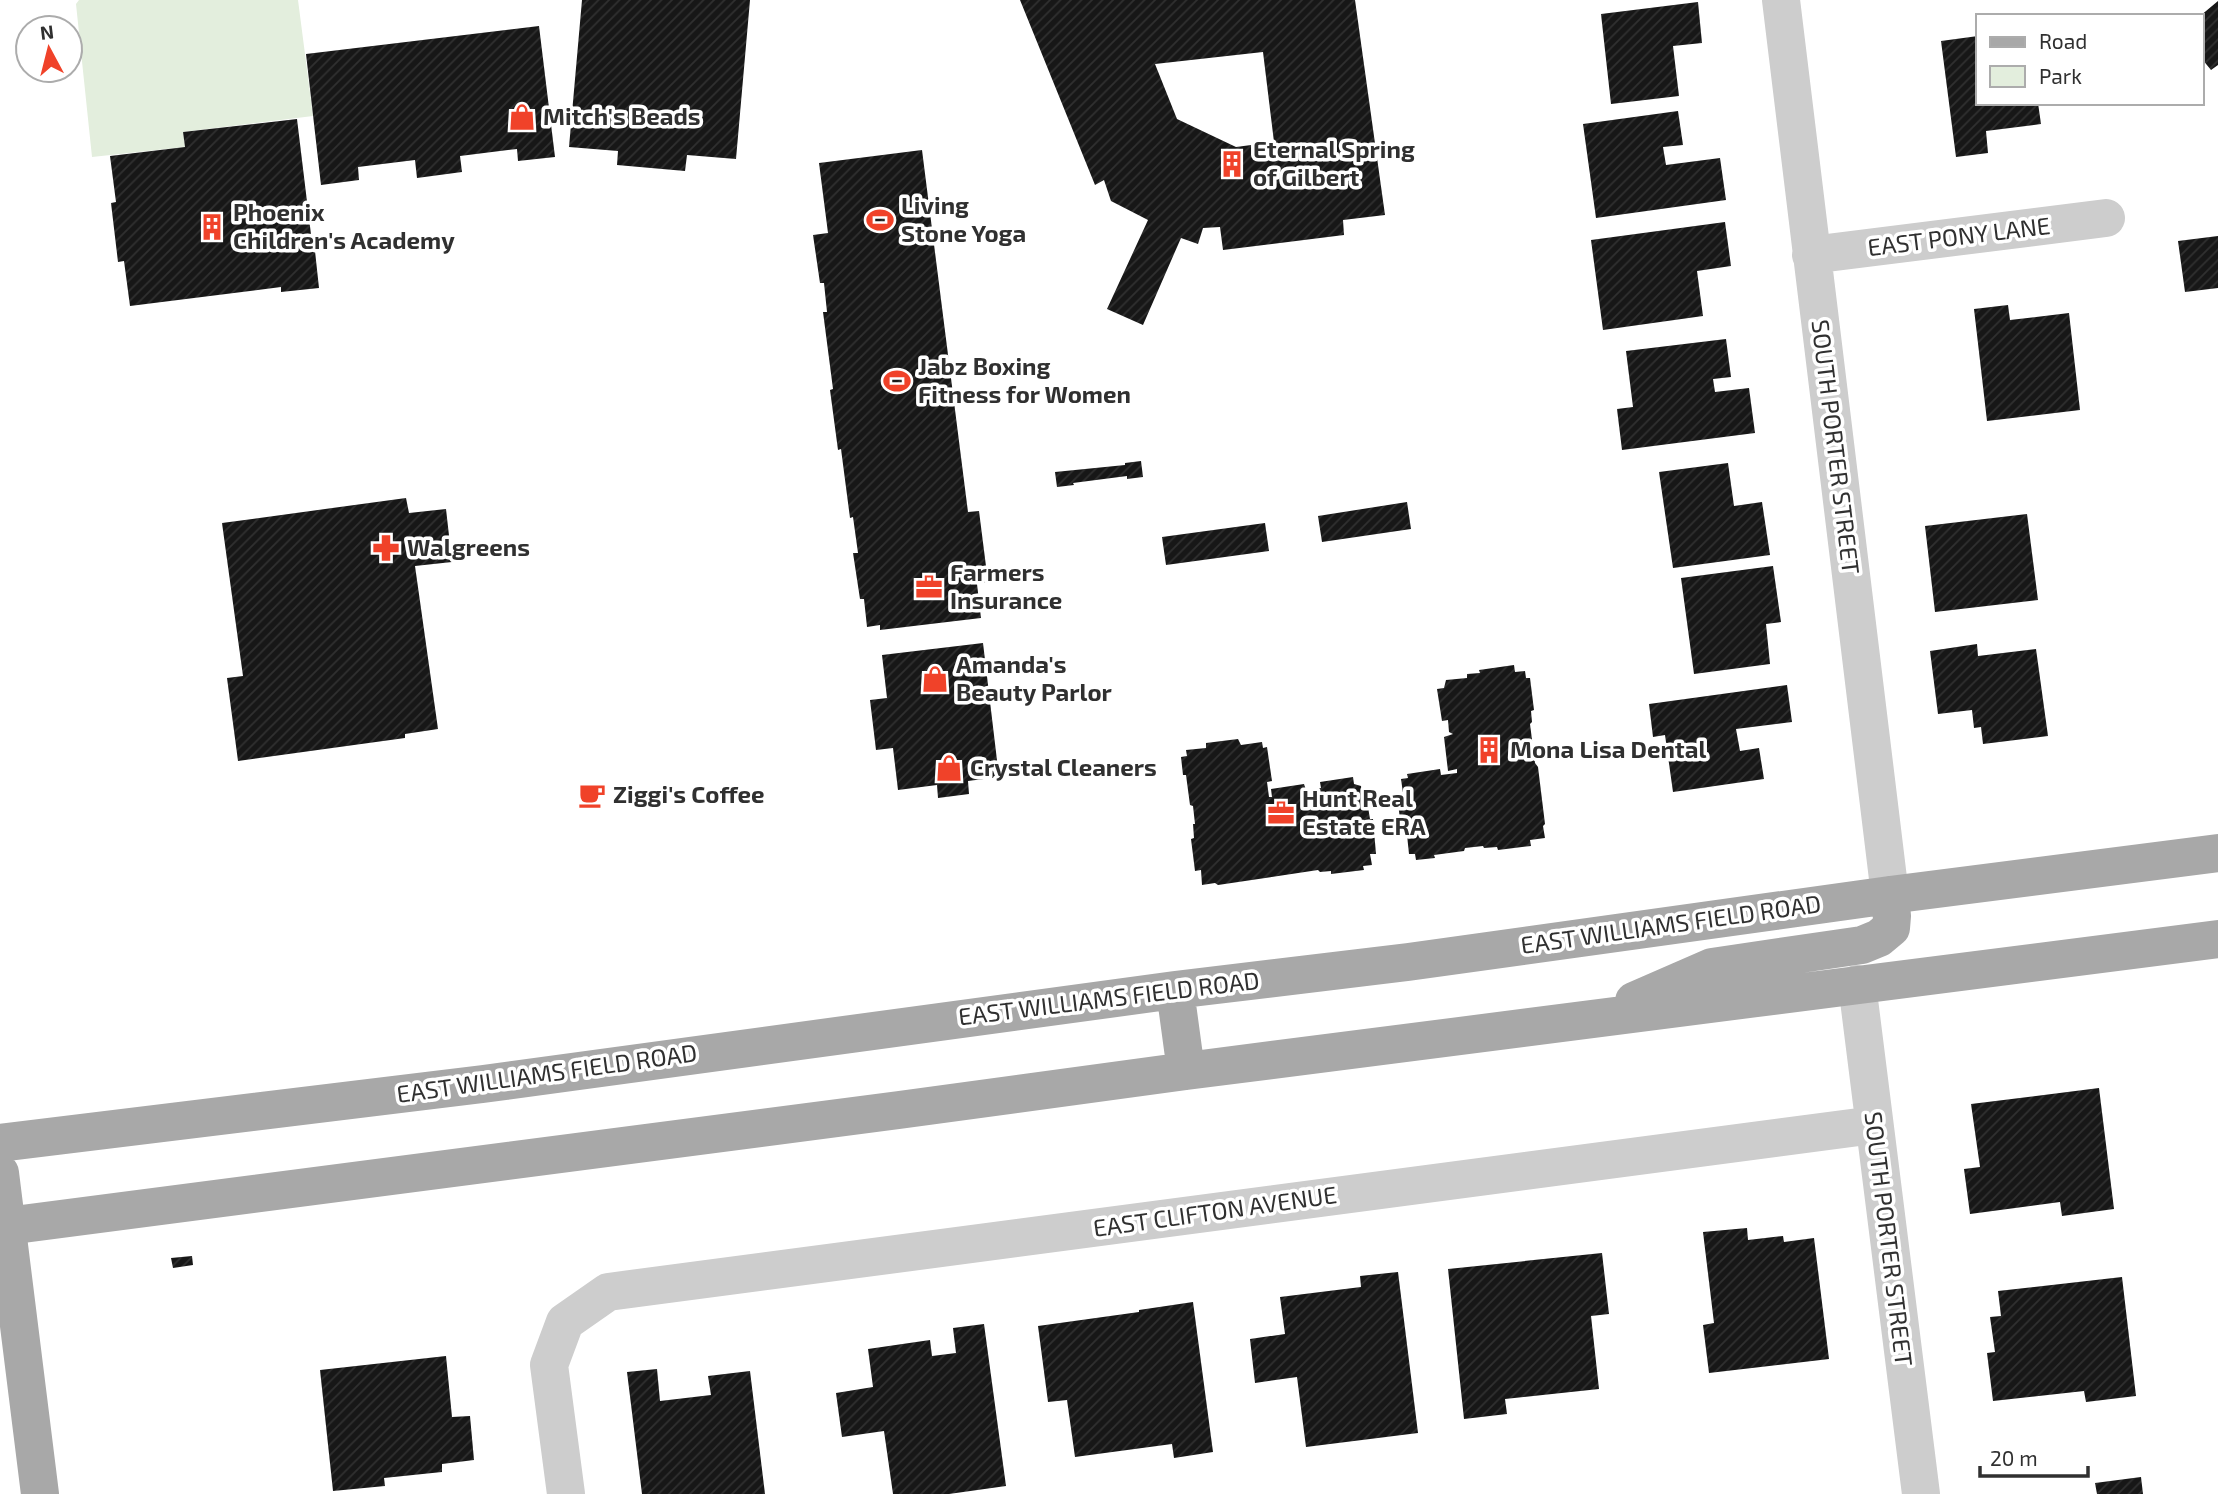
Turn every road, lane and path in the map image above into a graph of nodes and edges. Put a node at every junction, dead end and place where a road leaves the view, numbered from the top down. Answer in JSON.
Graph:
{"nodes":[{"id":1,"x":1781,"y":0,"type":"edge"},
{"id":2,"x":2106,"y":218,"type":"dead end"},
{"id":3,"x":1811,"y":255,"type":"junction"},
{"id":4,"x":2218,"y":853,"type":"edge"},
{"id":5,"x":1890,"y":895,"type":"junction"},
{"id":6,"x":2218,"y":939,"type":"edge"},
{"id":7,"x":1857,"y":984,"type":"junction"},
{"id":8,"x":1175,"y":990,"type":"junction"},
{"id":9,"x":1590,"y":1019,"type":"junction"},
{"id":10,"x":1186,"y":1071,"type":"junction"},
{"id":11,"x":1874,"y":1125,"type":"junction"},
{"id":12,"x":0,"y":1143,"type":"edge"},
{"id":13,"x":0,"y":1173,"type":"edge"},
{"id":14,"x":3,"y":1226,"type":"edge"},
{"id":15,"x":40,"y":1494,"type":"edge"},
{"id":16,"x":566,"y":1494,"type":"edge"},
{"id":17,"x":1921,"y":1494,"type":"edge"}],
"edges":[{"from":1,"to":3,"type":"street","name":"SOUTH PORTER STREET"},
{"from":2,"to":3,"type":"street","name":"EAST PONY LANE"},
{"from":3,"to":5,"type":"street","name":"SOUTH PORTER STREET"},
{"from":4,"to":5,"type":"main road","name":"EAST WILLIAMS FIELD ROAD"},
{"from":5,"to":8,"type":"main road","name":"EAST WILLIAMS FIELD ROAD"},
{"from":5,"to":9,"type":"main road"},
{"from":6,"to":7,"type":"main road"},
{"from":7,"to":9,"type":"main road"},
{"from":7,"to":11,"type":"street","name":"SOUTH PORTER STREET"},
{"from":8,"to":10,"type":"main road"},
{"from":8,"to":12,"type":"main road","name":"EAST WILLIAMS FIELD ROAD"},
{"from":9,"to":10,"type":"main road"},
{"from":10,"to":14,"type":"main road"},
{"from":11,"to":16,"type":"street","name":"EAST CLIFTON AVENUE"},
{"from":11,"to":17,"type":"street","name":"SOUTH PORTER STREET"},
{"from":13,"to":14,"type":"main road"},
{"from":14,"to":15,"type":"main road"}]}
